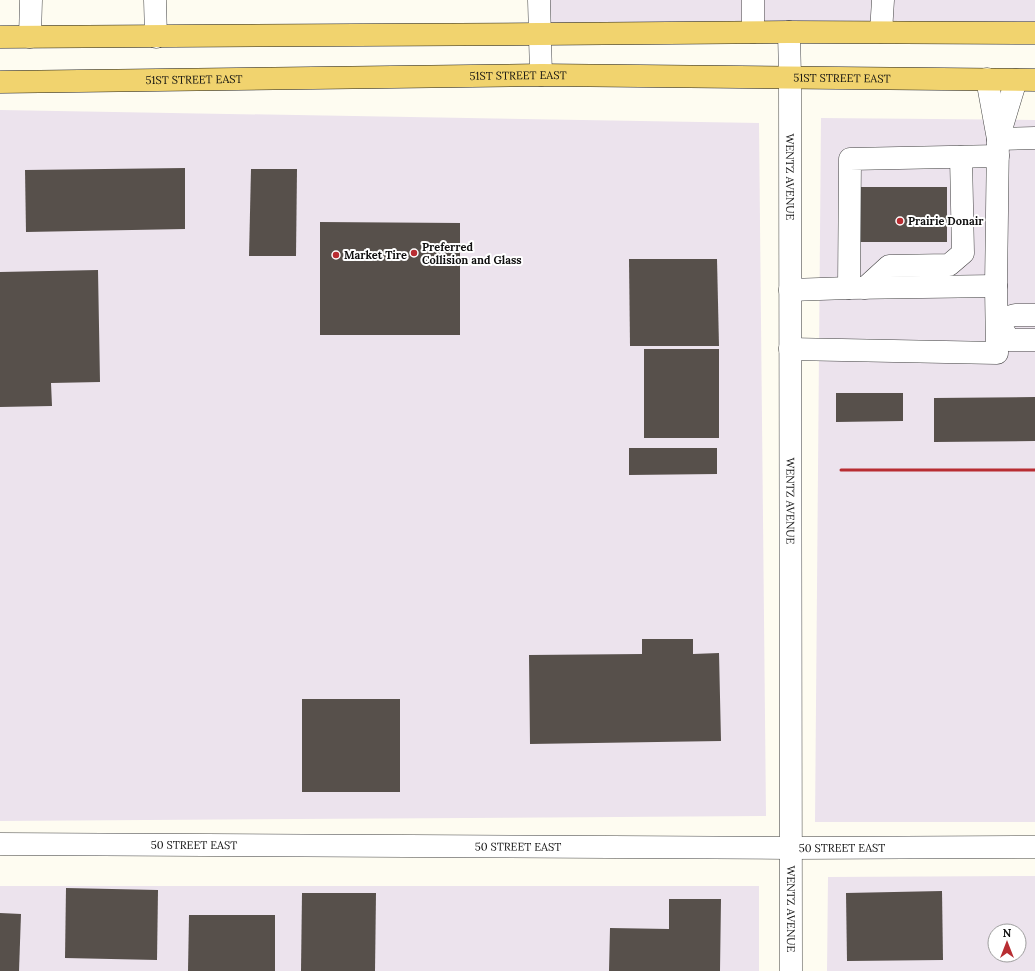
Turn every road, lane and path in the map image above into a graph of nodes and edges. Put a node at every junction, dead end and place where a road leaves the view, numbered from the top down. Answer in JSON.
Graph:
{"nodes":[{"id":1,"x":31,"y":0,"type":"edge"},
{"id":2,"x":155,"y":0,"type":"edge"},
{"id":3,"x":539,"y":0,"type":"edge"},
{"id":4,"x":753,"y":0,"type":"edge"},
{"id":5,"x":883,"y":0,"type":"edge"},
{"id":6,"x":752,"y":32,"type":"junction"},
{"id":7,"x":789,"y":32,"type":"junction"},
{"id":8,"x":881,"y":32,"type":"junction"},
{"id":9,"x":1035,"y":33,"type":"edge"},
{"id":10,"x":540,"y":34,"type":"junction"},
{"id":11,"x":0,"y":37,"type":"edge"},
{"id":12,"x":30,"y":37,"type":"junction"},
{"id":13,"x":156,"y":37,"type":"junction"},
{"id":14,"x":540,"y":75,"type":"junction"},
{"id":15,"x":790,"y":78,"type":"junction"},
{"id":16,"x":987,"y":79,"type":"junction"},
{"id":17,"x":1025,"y":80,"type":"edge"},
{"id":18,"x":0,"y":82,"type":"edge"},
{"id":19,"x":1035,"y":138,"type":"edge"},
{"id":20,"x":998,"y":148,"type":"junction"},
{"id":21,"x":961,"y":157,"type":"junction"},
{"id":22,"x":996,"y":286,"type":"junction"},
{"id":23,"x":857,"y":288,"type":"junction"},
{"id":24,"x":790,"y":290,"type":"junction"},
{"id":25,"x":1035,"y":315,"type":"edge"},
{"id":26,"x":997,"y":320,"type":"junction"},
{"id":27,"x":1035,"y":330,"type":"edge"},
{"id":28,"x":1035,"y":340,"type":"edge"},
{"id":29,"x":790,"y":349,"type":"junction"},
{"id":30,"x":997,"y":353,"type":"junction"},
{"id":31,"x":1035,"y":353,"type":"edge"},
{"id":32,"x":0,"y":844,"type":"edge"},
{"id":33,"x":1035,"y":847,"type":"edge"},
{"id":34,"x":790,"y":848,"type":"junction"},
{"id":35,"x":791,"y":971,"type":"edge"}],
"edges":[{"from":1,"to":12,"type":"street"},
{"from":2,"to":13,"type":"street"},
{"from":3,"to":10,"type":"street"},
{"from":4,"to":6,"type":"street"},
{"from":5,"to":8,"type":"street"},
{"from":6,"to":7,"type":"main road"},
{"from":6,"to":10,"type":"main road"},
{"from":7,"to":8,"type":"main road"},
{"from":7,"to":15,"type":"street","name":"WENTZ AVENUE"},
{"from":8,"to":9,"type":"main road"},
{"from":10,"to":13,"type":"main road"},
{"from":10,"to":14,"type":"street"},
{"from":11,"to":12,"type":"main road"},
{"from":12,"to":13,"type":"main road"},
{"from":14,"to":15,"type":"main road","name":"51ST STREET EAST"},
{"from":14,"to":18,"type":"main road","name":"51ST STREET EAST"},
{"from":15,"to":16,"type":"main road","name":"51ST STREET EAST"},
{"from":15,"to":24,"type":"street","name":"WENTZ AVENUE"},
{"from":16,"to":17,"type":"main road","name":"51ST STREET EAST"},
{"from":16,"to":20,"type":"street"},
{"from":17,"to":20,"type":"street"},
{"from":19,"to":20,"type":"street"},
{"from":20,"to":21,"type":"street"},
{"from":20,"to":22,"type":"street"},
{"from":21,"to":23,"type":"street"},
{"from":21,"to":23,"type":"street"},
{"from":22,"to":23,"type":"street"},
{"from":22,"to":26,"type":"street"},
{"from":23,"to":24,"type":"street"},
{"from":24,"to":29,"type":"street","name":"WENTZ AVENUE"},
{"from":25,"to":26,"type":"street"},
{"from":26,"to":27,"type":"street"},
{"from":26,"to":28,"type":"street"},
{"from":26,"to":30,"type":"street"},
{"from":29,"to":30,"type":"street"},
{"from":29,"to":34,"type":"street","name":"WENTZ AVENUE"},
{"from":30,"to":31,"type":"street"},
{"from":32,"to":34,"type":"street","name":"50 STREET EAST"},
{"from":33,"to":34,"type":"street","name":"50 STREET EAST"},
{"from":34,"to":35,"type":"street","name":"WENTZ AVENUE"}]}
